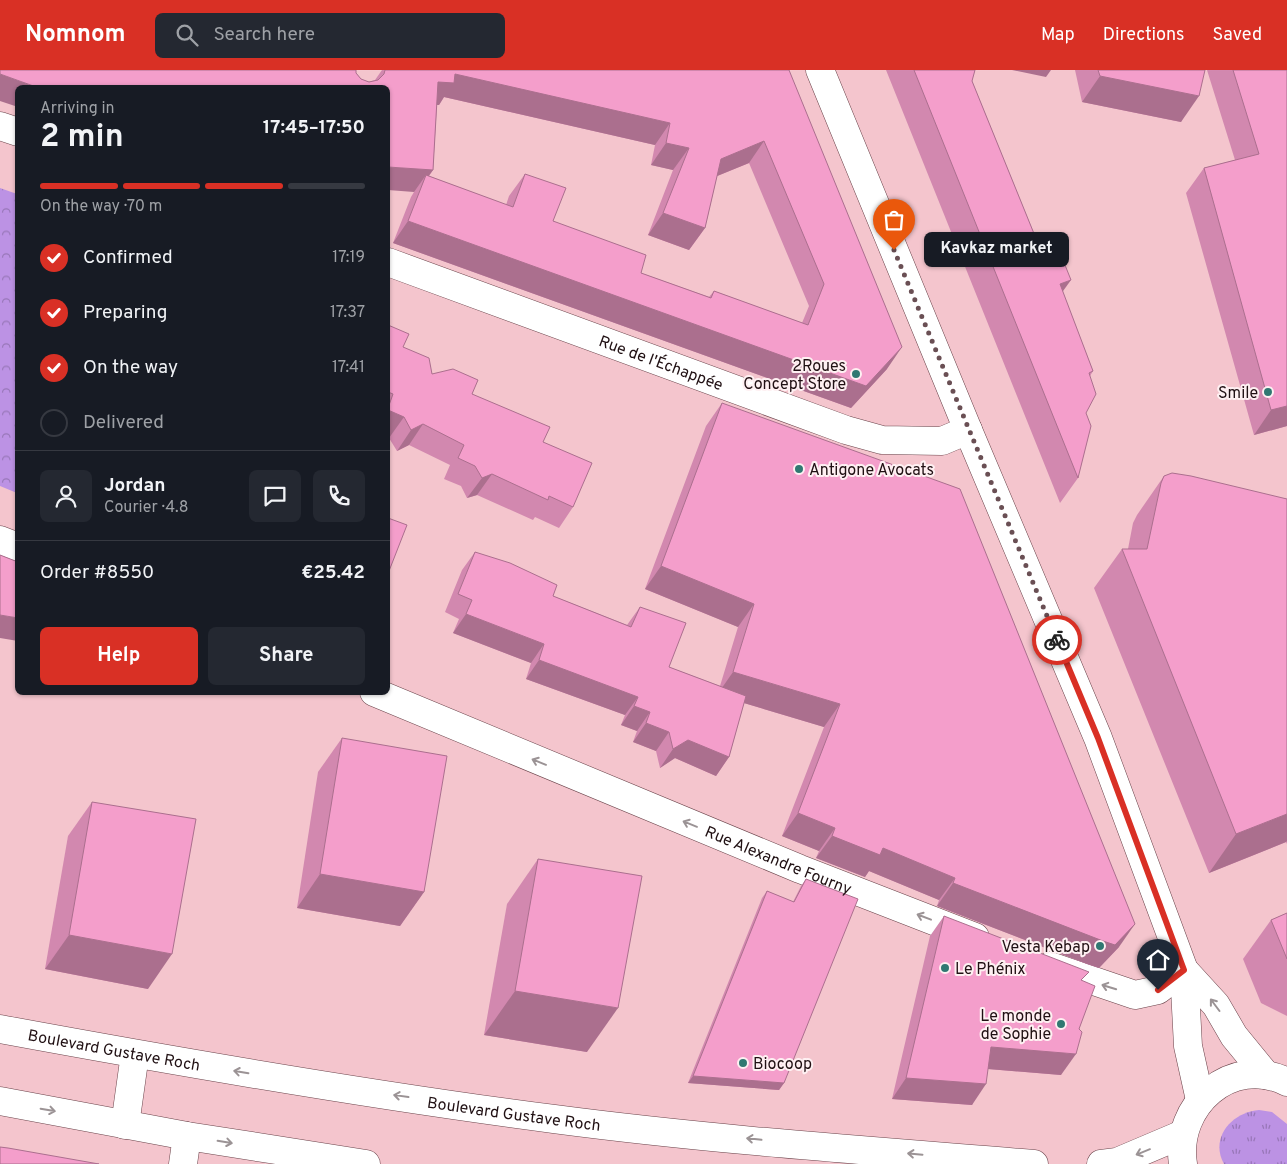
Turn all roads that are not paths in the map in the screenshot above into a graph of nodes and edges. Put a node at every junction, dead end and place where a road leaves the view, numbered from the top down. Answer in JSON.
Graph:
{"nodes":[{"id":1,"x":820,"y":70,"type":"edge"},
{"id":2,"x":0,"y":126,"type":"edge"},
{"id":3,"x":15,"y":131,"type":"edge"},
{"id":4,"x":390,"y":263,"type":"edge"},
{"id":5,"x":968,"y":430,"type":"junction"},
{"id":6,"x":0,"y":540,"type":"edge"},
{"id":7,"x":15,"y":546,"type":"edge"},
{"id":8,"x":381,"y":695,"type":"edge"},
{"id":9,"x":999,"y":946,"type":"edge"},
{"id":10,"x":1026,"y":957,"type":"edge"},
{"id":11,"x":1184,"y":970,"type":"junction"},
{"id":12,"x":0,"y":1030,"type":"edge"},
{"id":13,"x":135,"y":1054,"type":"junction"},
{"id":14,"x":1277,"y":1078,"type":"edge"},
{"id":15,"x":1200,"y":1100,"type":"junction"},
{"id":16,"x":0,"y":1101,"type":"edge"},
{"id":17,"x":125,"y":1125,"type":"junction"},
{"id":18,"x":1183,"y":1134,"type":"junction"},
{"id":19,"x":186,"y":1136,"type":"junction"},
{"id":20,"x":183,"y":1164,"type":"edge"},
{"id":21,"x":366,"y":1164,"type":"edge"},
{"id":22,"x":1034,"y":1164,"type":"edge"},
{"id":23,"x":1101,"y":1164,"type":"edge"},
{"id":24,"x":1183,"y":1164,"type":"edge"}],
"edges":[{"from":1,"to":5,"type":"main road"},
{"from":2,"to":3,"type":"main road"},
{"from":4,"to":5,"type":"main road","name":"Rue de l'Échappée"},
{"from":5,"to":11,"type":"main road"},
{"from":6,"to":7,"type":"main road"},
{"from":9,"to":8,"type":"main road","name":"Rue Alexandre Fourny","one_way":true},
{"from":11,"to":10,"type":"main road","one_way":true},
{"from":14,"to":11,"type":"main road","one_way":true},
{"from":11,"to":15,"type":"main road"},
{"from":12,"to":13,"type":"main road","name":"Boulevard Gustave Roch"},
{"from":13,"to":17,"type":"main road"},
{"from":22,"to":13,"type":"main road","name":"Boulevard Gustave Roch","one_way":true},
{"from":14,"to":15,"type":"main road"},
{"from":15,"to":18,"type":"main road"},
{"from":16,"to":17,"type":"main road","one_way":true},
{"from":17,"to":19,"type":"main road"},
{"from":18,"to":23,"type":"main road","one_way":true},
{"from":18,"to":24,"type":"main road"},
{"from":19,"to":20,"type":"main road"},
{"from":19,"to":21,"type":"main road","one_way":true}]}
